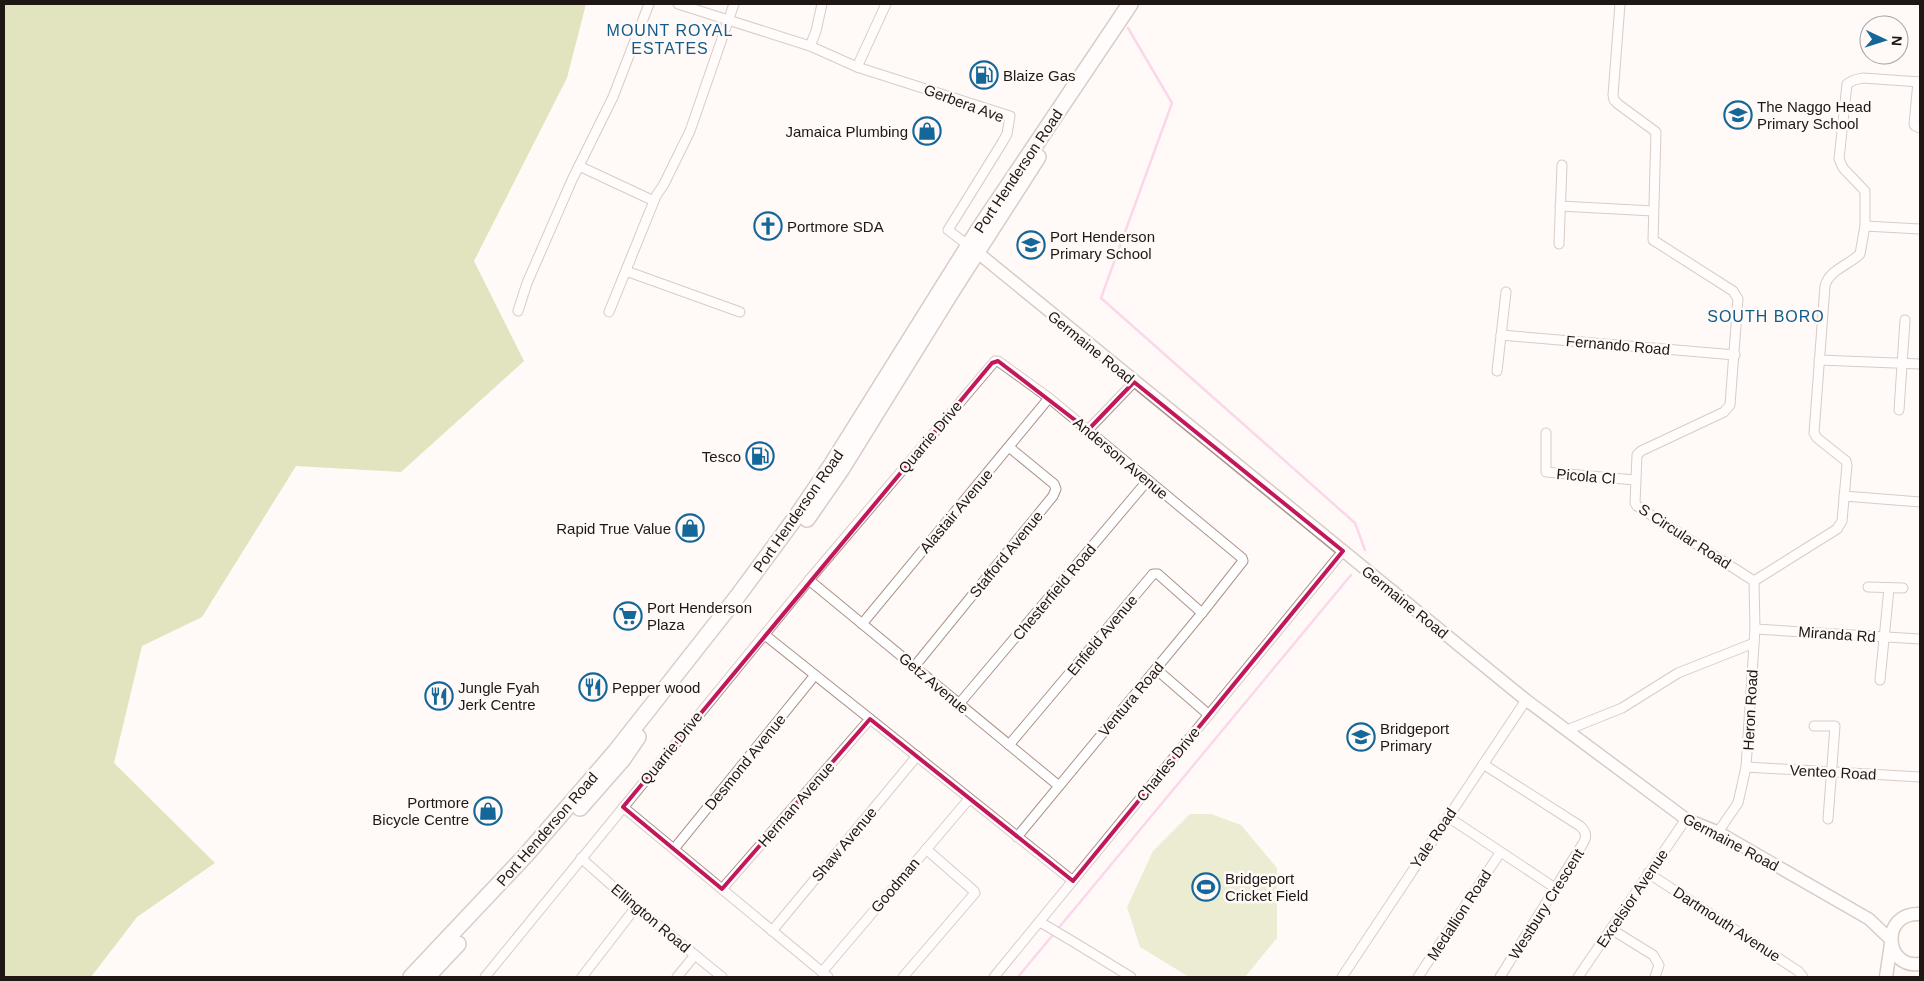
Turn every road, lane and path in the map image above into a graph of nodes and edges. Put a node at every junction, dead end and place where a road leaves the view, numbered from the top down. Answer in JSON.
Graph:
{"nodes":[{"id":1,"x":649,"y":4,"type":"edge"},
{"id":2,"x":678,"y":4,"type":"edge"},
{"id":3,"x":734,"y":4,"type":"edge"},
{"id":4,"x":822,"y":4,"type":"edge"},
{"id":5,"x":886,"y":4,"type":"edge"},
{"id":6,"x":1130,"y":4,"type":"edge"},
{"id":7,"x":1140,"y":4,"type":"edge"},
{"id":8,"x":1620,"y":4,"type":"edge"},
{"id":9,"x":729,"y":20,"type":"junction"},
{"id":10,"x":810,"y":46,"type":"junction"},
{"id":11,"x":857,"y":67,"type":"junction"},
{"id":12,"x":1919,"y":82,"type":"edge"},
{"id":13,"x":1920,"y":128,"type":"edge"},
{"id":14,"x":1562,"y":165,"type":"dead end"},
{"id":15,"x":579,"y":166,"type":"junction"},
{"id":16,"x":654,"y":201,"type":"junction"},
{"id":17,"x":1560,"y":206,"type":"junction"},
{"id":18,"x":1653,"y":211,"type":"junction"},
{"id":19,"x":1865,"y":226,"type":"junction"},
{"id":20,"x":1920,"y":229,"type":"edge"},
{"id":21,"x":1559,"y":244,"type":"dead end"},
{"id":22,"x":973,"y":250,"type":"junction"},
{"id":23,"x":626,"y":271,"type":"junction"},
{"id":24,"x":1506,"y":292,"type":"dead end"},
{"id":25,"x":518,"y":311,"type":"dead end"},
{"id":26,"x":609,"y":312,"type":"dead end"},
{"id":27,"x":740,"y":312,"type":"dead end"},
{"id":28,"x":1905,"y":320,"type":"dead end"},
{"id":29,"x":1501,"y":335,"type":"junction"},
{"id":30,"x":1735,"y":355,"type":"junction"},
{"id":31,"x":1819,"y":360,"type":"junction"},
{"id":32,"x":995,"y":361,"type":"joint"},
{"id":33,"x":1902,"y":363,"type":"junction"},
{"id":34,"x":1920,"y":364,"type":"edge"},
{"id":35,"x":1497,"y":371,"type":"dead end"},
{"id":36,"x":1134,"y":382,"type":"junction"},
{"id":37,"x":1049,"y":398,"type":"junction"},
{"id":38,"x":1899,"y":410,"type":"dead end"},
{"id":39,"x":1088,"y":430,"type":"junction"},
{"id":40,"x":1546,"y":433,"type":"dead end"},
{"id":41,"x":1009,"y":447,"type":"junction"},
{"id":42,"x":1148,"y":480,"type":"junction"},
{"id":43,"x":1635,"y":480,"type":"junction"},
{"id":44,"x":1844,"y":496,"type":"junction"},
{"id":45,"x":1920,"y":502,"type":"edge"},
{"id":46,"x":1343,"y":551,"type":"junction"},
{"id":47,"x":1243,"y":561,"type":"joint"},
{"id":48,"x":809,"y":580,"type":"junction"},
{"id":49,"x":1754,"y":581,"type":"junction"},
{"id":50,"x":1868,"y":587,"type":"dead end"},
{"id":51,"x":1889,"y":588,"type":"junction"},
{"id":52,"x":1903,"y":588,"type":"dead end"},
{"id":53,"x":1202,"y":613,"type":"junction"},
{"id":54,"x":862,"y":624,"type":"junction"},
{"id":55,"x":1755,"y":629,"type":"junction"},
{"id":56,"x":764,"y":635,"type":"junction"},
{"id":57,"x":1884,"y":638,"type":"junction"},
{"id":58,"x":1920,"y":639,"type":"edge"},
{"id":59,"x":1754,"y":643,"type":"junction"},
{"id":60,"x":914,"y":668,"type":"junction"},
{"id":61,"x":1156,"y":669,"type":"junction"},
{"id":62,"x":815,"y":675,"type":"junction"},
{"id":63,"x":1880,"y":680,"type":"dead end"},
{"id":64,"x":1526,"y":700,"type":"junction"},
{"id":65,"x":959,"y":704,"type":"junction"},
{"id":66,"x":1209,"y":715,"type":"junction"},
{"id":67,"x":870,"y":719,"type":"junction"},
{"id":68,"x":1814,"y":726,"type":"dead end"},
{"id":69,"x":1567,"y":730,"type":"junction"},
{"id":70,"x":1009,"y":745,"type":"junction"},
{"id":71,"x":917,"y":756,"type":"junction"},
{"id":72,"x":1483,"y":764,"type":"junction"},
{"id":73,"x":1746,"y":767,"type":"junction"},
{"id":74,"x":1832,"y":771,"type":"junction"},
{"id":75,"x":1920,"y":777,"type":"edge"},
{"id":76,"x":1059,"y":786,"type":"junction"},
{"id":77,"x":969,"y":798,"type":"junction"},
{"id":78,"x":623,"y":807,"type":"junction"},
{"id":79,"x":1448,"y":817,"type":"junction"},
{"id":80,"x":1686,"y":819,"type":"junction"},
{"id":81,"x":1828,"y":819,"type":"dead end"},
{"id":82,"x":1718,"y":832,"type":"junction"},
{"id":83,"x":1017,"y":837,"type":"junction"},
{"id":84,"x":674,"y":849,"type":"junction"},
{"id":85,"x":926,"y":849,"type":"junction"},
{"id":86,"x":1500,"y":853,"type":"junction"},
{"id":87,"x":582,"y":858,"type":"junction"},
{"id":88,"x":1648,"y":873,"type":"junction"},
{"id":89,"x":1073,"y":881,"type":"junction"},
{"id":90,"x":1554,"y":888,"type":"junction"},
{"id":91,"x":722,"y":889,"type":"junction"},
{"id":92,"x":636,"y":906,"type":"junction"},
{"id":93,"x":1920,"y":914,"type":"edge"},
{"id":94,"x":1869,"y":919,"type":"junction"},
{"id":95,"x":1040,"y":922,"type":"junction"},
{"id":96,"x":1896,"y":924,"type":"junction"},
{"id":97,"x":1611,"y":929,"type":"junction"},
{"id":98,"x":772,"y":931,"type":"junction"},
{"id":99,"x":1891,"y":942,"type":"junction"},
{"id":100,"x":695,"y":955,"type":"junction"},
{"id":101,"x":1915,"y":964,"type":"edge"},
{"id":102,"x":825,"y":975,"type":"edge"},
{"id":103,"x":411,"y":977,"type":"edge"},
{"id":104,"x":429,"y":977,"type":"edge"},
{"id":105,"x":485,"y":977,"type":"edge"},
{"id":106,"x":582,"y":977,"type":"edge"},
{"id":107,"x":677,"y":977,"type":"edge"},
{"id":108,"x":722,"y":977,"type":"edge"},
{"id":109,"x":903,"y":977,"type":"edge"},
{"id":110,"x":994,"y":977,"type":"edge"},
{"id":111,"x":1130,"y":977,"type":"edge"},
{"id":112,"x":1342,"y":977,"type":"edge"},
{"id":113,"x":1418,"y":977,"type":"edge"},
{"id":114,"x":1500,"y":977,"type":"edge"},
{"id":115,"x":1578,"y":977,"type":"edge"},
{"id":116,"x":1655,"y":977,"type":"edge"},
{"id":117,"x":1804,"y":977,"type":"edge"},
{"id":118,"x":1886,"y":977,"type":"edge"},
{"id":119,"x":1892,"y":977,"type":"edge"}],
"edges":[{"from":1,"to":15,"type":"street"},
{"from":2,"to":9,"type":"street","name":"Gerbera Ave"},
{"from":3,"to":9,"type":"street"},
{"from":4,"to":10,"type":"street"},
{"from":5,"to":11,"type":"street"},
{"from":6,"to":22,"type":"main road","name":"Port Henderson Road"},
{"from":7,"to":22,"type":"main road","name":"Port Henderson Road"},
{"from":8,"to":18,"type":"street","name":"S Circular Road"},
{"from":9,"to":10,"type":"street","name":"Gerbera Ave"},
{"from":9,"to":16,"type":"street"},
{"from":10,"to":11,"type":"street","name":"Gerbera Ave"},
{"from":11,"to":22,"type":"street","name":"Gerbera Ave"},
{"from":12,"to":13,"type":"street"},
{"from":12,"to":19,"type":"street"},
{"from":14,"to":17,"type":"street"},
{"from":15,"to":16,"type":"street"},
{"from":15,"to":25,"type":"street"},
{"from":16,"to":23,"type":"street"},
{"from":17,"to":18,"type":"street"},
{"from":17,"to":21,"type":"street"},
{"from":18,"to":30,"type":"street","name":"S Circular Road"},
{"from":19,"to":20,"type":"street"},
{"from":19,"to":31,"type":"street"},
{"from":22,"to":36,"type":"street","name":"Germaine Road"},
{"from":22,"to":103,"type":"main road","name":"Port Henderson Road"},
{"from":22,"to":104,"type":"main road","name":"Port Henderson Road"},
{"from":23,"to":26,"type":"street"},
{"from":23,"to":27,"type":"street"},
{"from":24,"to":29,"type":"street"},
{"from":28,"to":33,"type":"street"},
{"from":29,"to":30,"type":"street","name":"Fernando Road"},
{"from":29,"to":35,"type":"street"},
{"from":30,"to":43,"type":"street","name":"S Circular Road"},
{"from":31,"to":33,"type":"street"},
{"from":31,"to":44,"type":"street"},
{"from":32,"to":37,"type":"street","name":"Anderson Avenue"},
{"from":32,"to":48,"type":"street","name":"Quarrie Drive"},
{"from":33,"to":34,"type":"street"},
{"from":33,"to":38,"type":"street"},
{"from":36,"to":39,"type":"street"},
{"from":36,"to":46,"type":"street","name":"Germaine Road"},
{"from":37,"to":39,"type":"street","name":"Anderson Avenue"},
{"from":37,"to":41,"type":"street","name":"Alastair Avenue"},
{"from":39,"to":42,"type":"street","name":"Anderson Avenue"},
{"from":40,"to":43,"type":"street","name":"Picola Cl"},
{"from":41,"to":54,"type":"street","name":"Alastair Avenue"},
{"from":41,"to":60,"type":"street","name":"Stafford Avenue"},
{"from":42,"to":47,"type":"street","name":"Anderson Avenue"},
{"from":42,"to":65,"type":"street","name":"Chesterfield Road"},
{"from":43,"to":49,"type":"street","name":"S Circular Road"},
{"from":44,"to":45,"type":"street"},
{"from":44,"to":49,"type":"street"},
{"from":46,"to":64,"type":"street","name":"Germaine Road"},
{"from":46,"to":66,"type":"street","name":"Charles Drive"},
{"from":47,"to":53,"type":"street","name":"Ventura Road"},
{"from":48,"to":54,"type":"street","name":"Getz Avenue"},
{"from":48,"to":56,"type":"street","name":"Quarrie Drive"},
{"from":49,"to":55,"type":"street","name":"Heron Road"},
{"from":50,"to":51,"type":"street"},
{"from":51,"to":52,"type":"street"},
{"from":51,"to":57,"type":"street"},
{"from":53,"to":61,"type":"street","name":"Ventura Road"},
{"from":53,"to":70,"type":"street","name":"Enfield Avenue"},
{"from":54,"to":60,"type":"street","name":"Getz Avenue"},
{"from":55,"to":57,"type":"street","name":"Miranda Rd"},
{"from":55,"to":59,"type":"street","name":"Heron Road"},
{"from":56,"to":62,"type":"street"},
{"from":56,"to":78,"type":"street","name":"Quarrie Drive"},
{"from":57,"to":58,"type":"street","name":"Miranda Rd"},
{"from":57,"to":63,"type":"street"},
{"from":59,"to":69,"type":"street"},
{"from":59,"to":73,"type":"street","name":"Heron Road"},
{"from":60,"to":65,"type":"street","name":"Getz Avenue"},
{"from":61,"to":66,"type":"street"},
{"from":61,"to":76,"type":"street","name":"Ventura Road"},
{"from":62,"to":67,"type":"street"},
{"from":62,"to":84,"type":"street","name":"Desmond Avenue"},
{"from":64,"to":69,"type":"street","name":"Germaine Road"},
{"from":64,"to":72,"type":"street","name":"Yale Road"},
{"from":65,"to":70,"type":"street","name":"Getz Avenue"},
{"from":66,"to":89,"type":"street","name":"Charles Drive"},
{"from":67,"to":71,"type":"street"},
{"from":67,"to":91,"type":"street","name":"Herman Avenue"},
{"from":68,"to":74,"type":"street"},
{"from":69,"to":80,"type":"street","name":"Germaine Road"},
{"from":70,"to":76,"type":"street","name":"Getz Avenue"},
{"from":71,"to":77,"type":"street"},
{"from":71,"to":98,"type":"street","name":"Shaw Avenue"},
{"from":72,"to":79,"type":"street","name":"Yale Road"},
{"from":72,"to":90,"type":"street","name":"Westbury Crescent"},
{"from":73,"to":74,"type":"street","name":"Venteo Road"},
{"from":73,"to":82,"type":"street","name":"Heron Road"},
{"from":74,"to":75,"type":"street","name":"Venteo Road"},
{"from":74,"to":81,"type":"street"},
{"from":76,"to":83,"type":"street","name":"Ventura Road"},
{"from":77,"to":83,"type":"street"},
{"from":77,"to":85,"type":"street","name":"Goodman"},
{"from":78,"to":84,"type":"street"},
{"from":78,"to":87,"type":"street","name":"Quarrie Drive"},
{"from":79,"to":86,"type":"street"},
{"from":79,"to":112,"type":"street","name":"Yale Road"},
{"from":80,"to":82,"type":"street","name":"Germaine Road"},
{"from":80,"to":88,"type":"street","name":"Excelsior Avenue"},
{"from":82,"to":94,"type":"street","name":"Germaine Road"},
{"from":83,"to":89,"type":"street"},
{"from":84,"to":91,"type":"street"},
{"from":85,"to":102,"type":"street","name":"Goodman"},
{"from":85,"to":109,"type":"street"},
{"from":86,"to":90,"type":"street"},
{"from":86,"to":113,"type":"street","name":"Medallion Road"},
{"from":87,"to":92,"type":"street","name":"Ellington Road"},
{"from":87,"to":105,"type":"street","name":"Quarrie Drive"},
{"from":88,"to":97,"type":"street","name":"Excelsior Avenue"},
{"from":88,"to":117,"type":"street","name":"Dartmouth Avenue"},
{"from":89,"to":95,"type":"street","name":"Charles Drive"},
{"from":90,"to":114,"type":"street","name":"Westbury Crescent"},
{"from":91,"to":98,"type":"street"},
{"from":92,"to":100,"type":"street","name":"Ellington Road"},
{"from":92,"to":106,"type":"street"},
{"from":93,"to":96,"type":"main road"},
{"from":94,"to":96,"type":"street","name":"Germaine Road"},
{"from":94,"to":99,"type":"street","name":"Germaine Road"},
{"from":95,"to":110,"type":"street","name":"Charles Drive"},
{"from":95,"to":111,"type":"street"},
{"from":96,"to":99,"type":"main road"},
{"from":97,"to":115,"type":"street","name":"Excelsior Avenue"},
{"from":97,"to":116,"type":"street"},
{"from":98,"to":102,"type":"street"},
{"from":99,"to":101,"type":"main road"},
{"from":99,"to":118,"type":"main road"},
{"from":100,"to":107,"type":"street"},
{"from":100,"to":108,"type":"street","name":"Ellington Road"},
{"from":101,"to":119,"type":"main road"}]}
